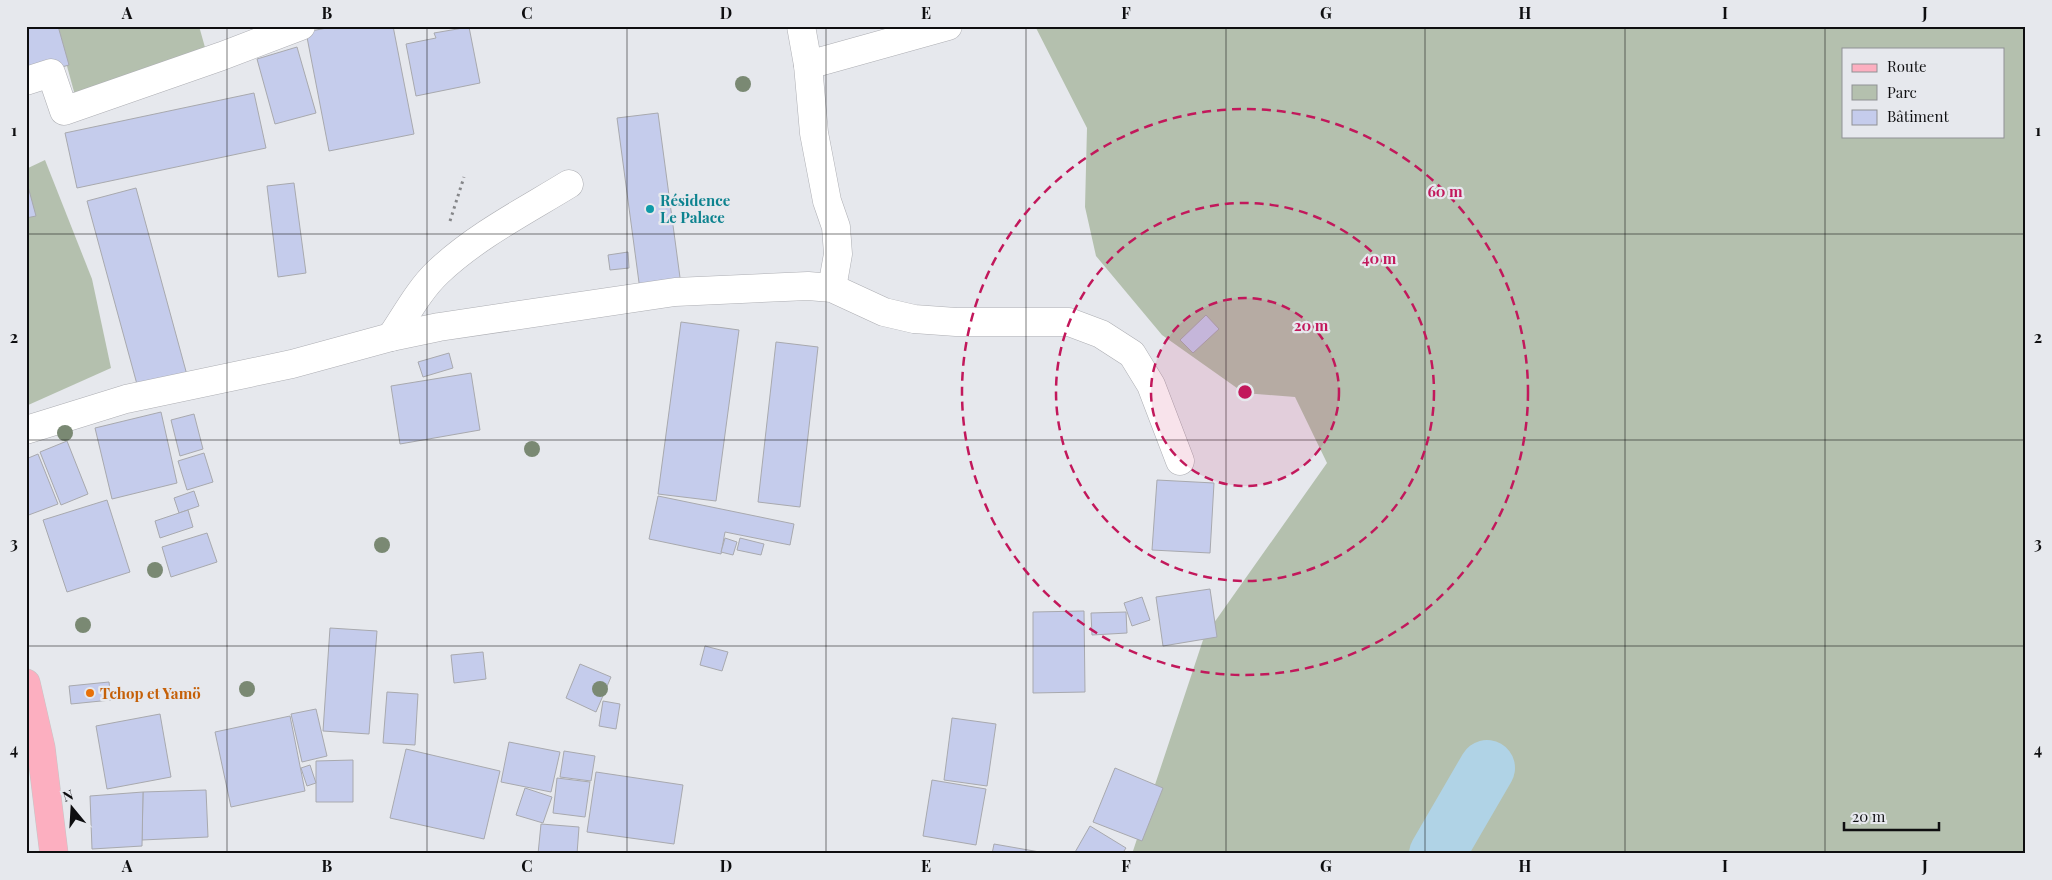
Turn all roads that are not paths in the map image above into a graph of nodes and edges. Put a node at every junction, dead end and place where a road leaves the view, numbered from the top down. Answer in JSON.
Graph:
{"nodes":[{"id":1,"x":301,"y":26,"type":"edge"},
{"id":2,"x":801,"y":26,"type":"edge"},
{"id":3,"x":948,"y":26,"type":"edge"},
{"id":4,"x":808,"y":65,"type":"junction"},
{"id":5,"x":26,"y":81,"type":"edge"},
{"id":6,"x":569,"y":184,"type":"dead end"},
{"id":7,"x":832,"y":288,"type":"junction"},
{"id":8,"x":391,"y":337,"type":"junction"},
{"id":9,"x":26,"y":430,"type":"edge"},
{"id":10,"x":1180,"y":461,"type":"dead end"},
{"id":11,"x":26,"y":683,"type":"edge"},
{"id":12,"x":33,"y":750,"type":"edge"},
{"id":13,"x":54,"y":854,"type":"edge"}],
"edges":[{"from":1,"to":5,"type":"street"},
{"from":2,"to":4,"type":"street"},
{"from":3,"to":4,"type":"street"},
{"from":4,"to":7,"type":"street"},
{"from":6,"to":8,"type":"street"},
{"from":7,"to":8,"type":"street"},
{"from":7,"to":10,"type":"street"},
{"from":8,"to":9,"type":"street"},
{"from":11,"to":12,"type":"main road"},
{"from":12,"to":13,"type":"main road"}]}
